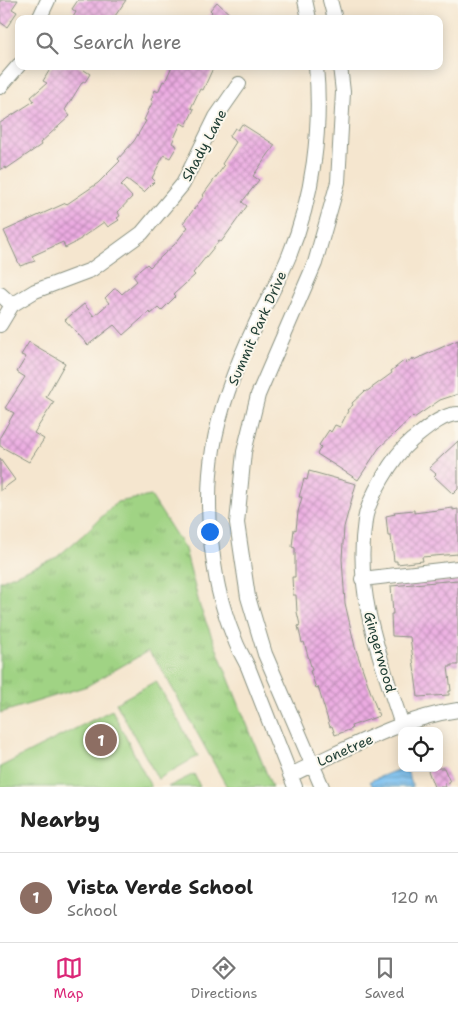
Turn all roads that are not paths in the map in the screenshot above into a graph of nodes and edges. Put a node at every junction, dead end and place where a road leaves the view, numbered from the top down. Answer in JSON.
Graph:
{"nodes":[{"id":1,"x":48,"y":0,"type":"edge"},
{"id":2,"x":306,"y":0,"type":"edge"},
{"id":3,"x":330,"y":0,"type":"edge"},
{"id":4,"x":41,"y":15,"type":"edge"},
{"id":5,"x":308,"y":15,"type":"edge"},
{"id":6,"x":333,"y":15,"type":"edge"},
{"id":7,"x":15,"y":70,"type":"edge"},
{"id":8,"x":316,"y":70,"type":"edge"},
{"id":9,"x":340,"y":70,"type":"edge"},
{"id":10,"x":239,"y":84,"type":"dead end"},
{"id":11,"x":0,"y":87,"type":"edge"},
{"id":12,"x":0,"y":294,"type":"edge"},
{"id":13,"x":12,"y":305,"type":"junction"},
{"id":14,"x":0,"y":325,"type":"edge"},
{"id":15,"x":455,"y":414,"type":"edge"},
{"id":16,"x":458,"y":568,"type":"edge"},
{"id":17,"x":362,"y":579,"type":"junction"},
{"id":18,"x":458,"y":710,"type":"edge"},
{"id":19,"x":402,"y":724,"type":"junction"},
{"id":20,"x":313,"y":764,"type":"junction"},
{"id":21,"x":293,"y":781,"type":"edge"},
{"id":22,"x":322,"y":787,"type":"edge"}],
"edges":[{"from":1,"to":4,"type":"street"},
{"from":2,"to":5,"type":"street"},
{"from":3,"to":6,"type":"street"},
{"from":7,"to":11,"type":"street"},
{"from":8,"to":21,"type":"street","name":"Summit Park Drive"},
{"from":9,"to":20,"type":"street","name":"Summit Park Drive"},
{"from":10,"to":13,"type":"street","name":"Shady Lane"},
{"from":12,"to":13,"type":"street"},
{"from":13,"to":14,"type":"street","name":"Shady Lane"},
{"from":15,"to":17,"type":"street","name":"Gingerwood"},
{"from":16,"to":17,"type":"street"},
{"from":17,"to":19,"type":"street","name":"Gingerwood"},
{"from":18,"to":19,"type":"street","name":"Lonetree"},
{"from":19,"to":20,"type":"street","name":"Lonetree"},
{"from":20,"to":21,"type":"street","name":"Lonetree"},
{"from":20,"to":22,"type":"street","name":"Summit Park Drive"}]}
